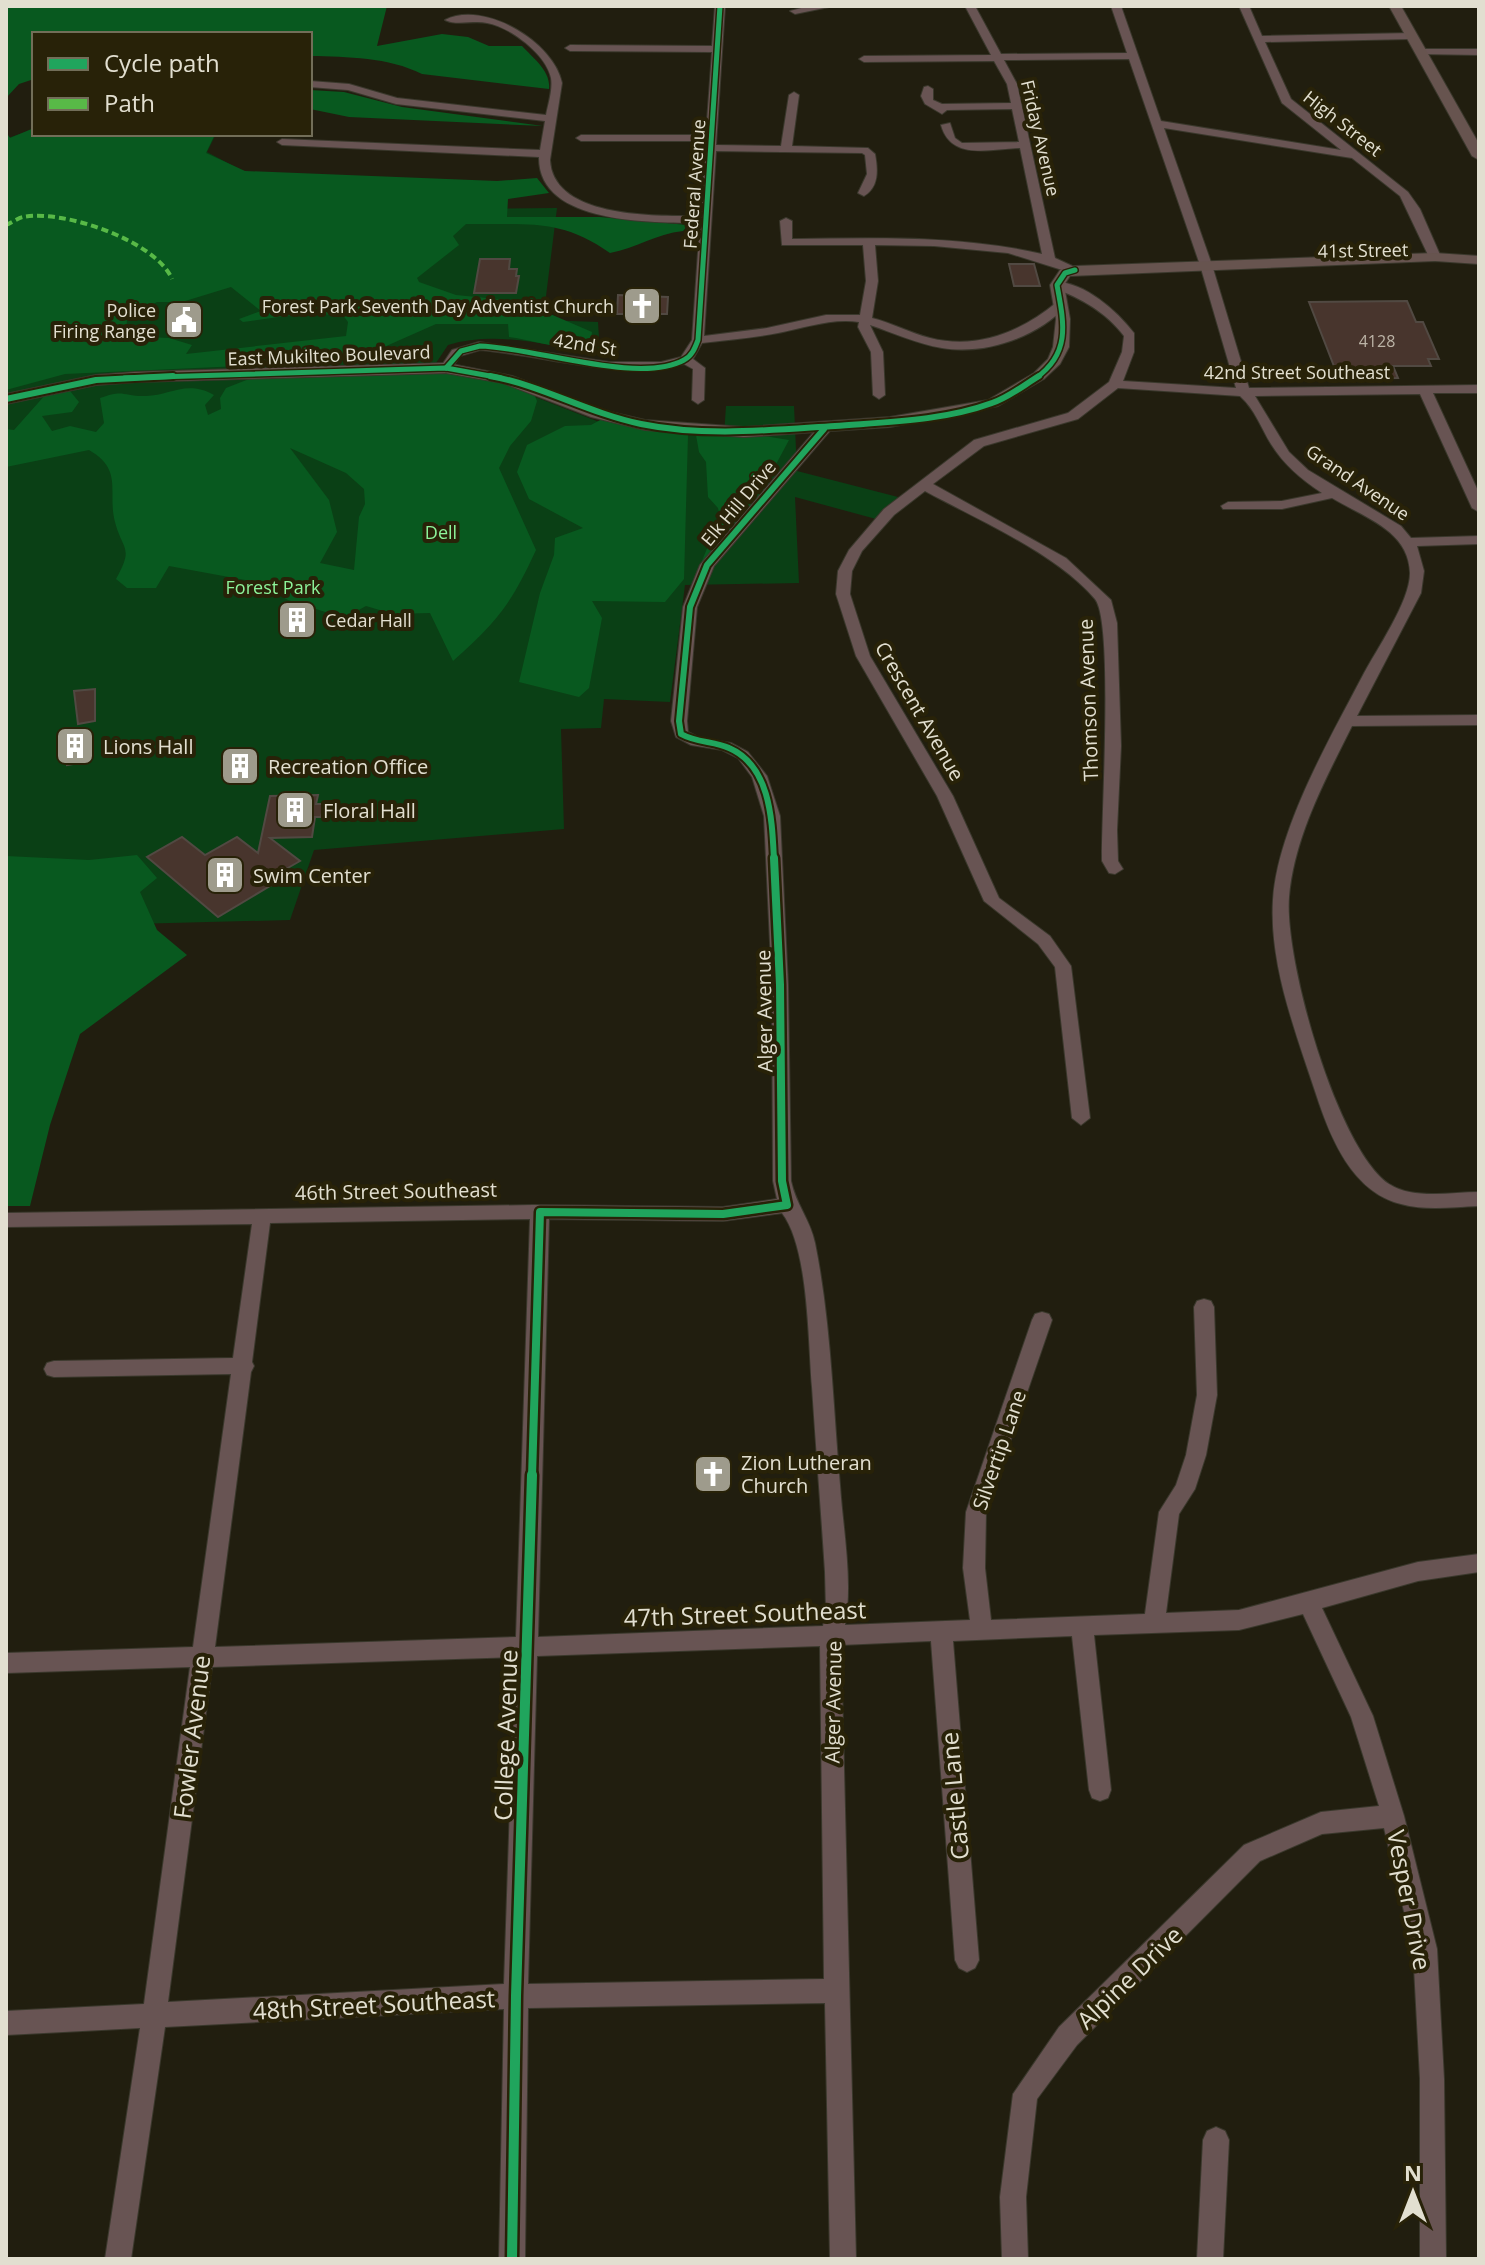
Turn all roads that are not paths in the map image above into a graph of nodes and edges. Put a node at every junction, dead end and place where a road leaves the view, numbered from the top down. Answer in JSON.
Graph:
{"nodes":[{"id":1,"x":720,"y":6,"type":"edge"},
{"id":2,"x":829,"y":6,"type":"edge"},
{"id":3,"x":970,"y":6,"type":"edge"},
{"id":4,"x":1116,"y":6,"type":"edge"},
{"id":5,"x":1244,"y":6,"type":"edge"},
{"id":6,"x":1395,"y":6,"type":"edge"},
{"id":7,"x":795,"y":11,"type":"dead end"},
{"id":8,"x":450,"y":20,"type":"dead end"},
{"id":9,"x":1412,"y":36,"type":"junction"},
{"id":10,"x":1259,"y":39,"type":"junction"},
{"id":11,"x":570,"y":48,"type":"dead end"},
{"id":12,"x":717,"y":49,"type":"junction"},
{"id":13,"x":1421,"y":52,"type":"junction"},
{"id":14,"x":1479,"y":52,"type":"edge"},
{"id":15,"x":1133,"y":56,"type":"junction"},
{"id":16,"x":1000,"y":58,"type":"junction"},
{"id":17,"x":864,"y":59,"type":"dead end"},
{"id":18,"x":312,"y":84,"type":"edge"},
{"id":19,"x":928,"y":89,"type":"dead end"},
{"id":20,"x":794,"y":95,"type":"dead end"},
{"id":21,"x":1016,"y":106,"type":"junction"},
{"id":22,"x":552,"y":119,"type":"junction"},
{"id":23,"x":1158,"y":124,"type":"junction"},
{"id":24,"x":946,"y":125,"type":"dead end"},
{"id":25,"x":581,"y":138,"type":"dead end"},
{"id":26,"x":282,"y":142,"type":"dead end"},
{"id":27,"x":713,"y":143,"type":"junction"},
{"id":28,"x":1024,"y":145,"type":"junction"},
{"id":29,"x":786,"y":148,"type":"junction"},
{"id":30,"x":1478,"y":151,"type":"edge"},
{"id":31,"x":546,"y":154,"type":"junction"},
{"id":32,"x":1355,"y":156,"type":"junction"},
{"id":33,"x":864,"y":193,"type":"dead end"},
{"id":34,"x":708,"y":220,"type":"junction"},
{"id":35,"x":786,"y":221,"type":"dead end"},
{"id":36,"x":869,"y":242,"type":"junction"},
{"id":37,"x":1435,"y":257,"type":"junction"},
{"id":38,"x":1049,"y":258,"type":"junction"},
{"id":39,"x":1479,"y":260,"type":"edge"},
{"id":40,"x":1461,"y":261,"type":"junction"},
{"id":41,"x":1366,"y":264,"type":"junction"},
{"id":42,"x":1206,"y":265,"type":"junction"},
{"id":43,"x":1075,"y":270,"type":"junction"},
{"id":44,"x":1057,"y":285,"type":"junction"},
{"id":45,"x":1061,"y":305,"type":"junction"},
{"id":46,"x":864,"y":318,"type":"junction"},
{"id":47,"x":698,"y":340,"type":"junction"},
{"id":48,"x":686,"y":360,"type":"junction"},
{"id":49,"x":446,"y":368,"type":"junction"},
{"id":50,"x":1115,"y":384,"type":"junction"},
{"id":51,"x":1479,"y":389,"type":"edge"},
{"id":52,"x":1425,"y":390,"type":"junction"},
{"id":53,"x":1244,"y":392,"type":"junction"},
{"id":54,"x":879,"y":395,"type":"dead end"},
{"id":55,"x":6,"y":399,"type":"edge"},
{"id":56,"x":698,"y":400,"type":"dead end"},
{"id":57,"x":824,"y":429,"type":"junction"},
{"id":58,"x":923,"y":484,"type":"junction"},
{"id":59,"x":1335,"y":493,"type":"junction"},
{"id":60,"x":1228,"y":506,"type":"dead end"},
{"id":61,"x":1479,"y":508,"type":"edge"},
{"id":62,"x":1479,"y":540,"type":"edge"},
{"id":63,"x":1409,"y":542,"type":"junction"},
{"id":64,"x":1479,"y":720,"type":"edge"},
{"id":65,"x":1346,"y":721,"type":"junction"},
{"id":66,"x":772,"y":816,"type":"joint"},
{"id":67,"x":1115,"y":869,"type":"dead end"},
{"id":68,"x":1081,"y":1118,"type":"dead end"},
{"id":69,"x":1479,"y":1199,"type":"edge"},
{"id":70,"x":787,"y":1205,"type":"junction"},
{"id":71,"x":540,"y":1212,"type":"junction"},
{"id":72,"x":262,"y":1215,"type":"junction"},
{"id":73,"x":6,"y":1220,"type":"edge"},
{"id":74,"x":1204,"y":1307,"type":"dead end"},
{"id":75,"x":1042,"y":1320,"type":"dead end"},
{"id":76,"x":244,"y":1366,"type":"junction"},
{"id":77,"x":54,"y":1369,"type":"dead end"},
{"id":78,"x":1479,"y":1563,"type":"edge"},
{"id":79,"x":1310,"y":1605,"type":"junction"},
{"id":80,"x":1154,"y":1625,"type":"junction"},
{"id":81,"x":1082,"y":1628,"type":"junction"},
{"id":82,"x":982,"y":1631,"type":"junction"},
{"id":83,"x":941,"y":1632,"type":"junction"},
{"id":84,"x":833,"y":1636,"type":"junction"},
{"id":85,"x":529,"y":1647,"type":"junction"},
{"id":86,"x":201,"y":1655,"type":"junction"},
{"id":87,"x":6,"y":1663,"type":"edge"},
{"id":88,"x":1100,"y":1790,"type":"dead end"},
{"id":89,"x":1393,"y":1816,"type":"junction"},
{"id":90,"x":967,"y":1960,"type":"dead end"},
{"id":91,"x":837,"y":1991,"type":"junction"},
{"id":92,"x":516,"y":1996,"type":"junction"},
{"id":93,"x":154,"y":2017,"type":"junction"},
{"id":94,"x":6,"y":2023,"type":"edge"},
{"id":95,"x":1216,"y":2140,"type":"dead end"},
{"id":96,"x":118,"y":2259,"type":"edge"},
{"id":97,"x":512,"y":2259,"type":"edge"},
{"id":98,"x":843,"y":2259,"type":"edge"},
{"id":99,"x":1015,"y":2259,"type":"edge"},
{"id":100,"x":1210,"y":2259,"type":"edge"},
{"id":101,"x":1433,"y":2259,"type":"edge"}],
"edges":[{"from":1,"to":12,"type":"street","name":"Federal Avenue"},
{"from":2,"to":7,"type":"street"},
{"from":3,"to":16,"type":"street","name":"Friday Avenue"},
{"from":4,"to":15,"type":"street","name":"Grand Avenue"},
{"from":5,"to":10,"type":"street","name":"High Street"},
{"from":6,"to":9,"type":"main road"},
{"from":8,"to":22,"type":"street"},
{"from":9,"to":10,"type":"street"},
{"from":9,"to":13,"type":"main road"},
{"from":10,"to":32,"type":"street","name":"High Street"},
{"from":11,"to":12,"type":"street"},
{"from":12,"to":27,"type":"street","name":"Federal Avenue"},
{"from":13,"to":14,"type":"street"},
{"from":13,"to":30,"type":"main road"},
{"from":15,"to":16,"type":"street"},
{"from":15,"to":23,"type":"street","name":"Grand Avenue"},
{"from":16,"to":17,"type":"street"},
{"from":16,"to":21,"type":"street","name":"Friday Avenue"},
{"from":18,"to":22,"type":"street"},
{"from":19,"to":21,"type":"street"},
{"from":20,"to":29,"type":"street"},
{"from":21,"to":28,"type":"street","name":"Friday Avenue"},
{"from":22,"to":31,"type":"street"},
{"from":23,"to":32,"type":"street"},
{"from":23,"to":42,"type":"street","name":"Grand Avenue"},
{"from":24,"to":28,"type":"street"},
{"from":25,"to":27,"type":"street"},
{"from":26,"to":31,"type":"street"},
{"from":27,"to":29,"type":"street"},
{"from":27,"to":34,"type":"street","name":"Federal Avenue"},
{"from":28,"to":38,"type":"street","name":"Friday Avenue"},
{"from":29,"to":33,"type":"street"},
{"from":31,"to":34,"type":"street"},
{"from":32,"to":37,"type":"street","name":"High Street"},
{"from":34,"to":47,"type":"street","name":"Federal Avenue"},
{"from":35,"to":36,"type":"street"},
{"from":36,"to":38,"type":"street"},
{"from":36,"to":46,"type":"street"},
{"from":37,"to":40,"type":"main road","name":"41st Street"},
{"from":37,"to":41,"type":"main road","name":"41st Street"},
{"from":38,"to":43,"type":"street"},
{"from":39,"to":40,"type":"main road","name":"41st Street"},
{"from":40,"to":41,"type":"main road","name":"41st Street"},
{"from":41,"to":42,"type":"main road","name":"41st Street"},
{"from":42,"to":43,"type":"main road","name":"41st Street"},
{"from":42,"to":53,"type":"street","name":"Grand Avenue"},
{"from":43,"to":44,"type":"main road"},
{"from":44,"to":45,"type":"main road","name":"East Mukilteo Boulevard"},
{"from":44,"to":50,"type":"street"},
{"from":45,"to":46,"type":"street"},
{"from":45,"to":57,"type":"main road","name":"East Mukilteo Boulevard"},
{"from":46,"to":47,"type":"street"},
{"from":46,"to":54,"type":"street"},
{"from":47,"to":48,"type":"street","name":"Federal Avenue"},
{"from":48,"to":49,"type":"street","name":"42nd St"},
{"from":48,"to":56,"type":"street"},
{"from":49,"to":55,"type":"main road","name":"East Mukilteo Boulevard"},
{"from":49,"to":57,"type":"main road","name":"East Mukilteo Boulevard"},
{"from":50,"to":53,"type":"street","name":"42nd Street Southeast"},
{"from":50,"to":58,"type":"street","name":"Crescent Avenue"},
{"from":51,"to":52,"type":"street","name":"42nd Street Southeast"},
{"from":52,"to":53,"type":"street","name":"42nd Street Southeast"},
{"from":52,"to":61,"type":"street"},
{"from":53,"to":59,"type":"street","name":"Grand Avenue"},
{"from":57,"to":66,"type":"street","name":"Elk Hill Drive"},
{"from":58,"to":67,"type":"street","name":"Thomson Avenue"},
{"from":58,"to":68,"type":"street","name":"Crescent Avenue"},
{"from":59,"to":60,"type":"street"},
{"from":59,"to":63,"type":"street","name":"Grand Avenue"},
{"from":62,"to":63,"type":"street"},
{"from":63,"to":65,"type":"street","name":"Grand Avenue"},
{"from":64,"to":65,"type":"street"},
{"from":65,"to":69,"type":"street","name":"Grand Avenue"},
{"from":66,"to":70,"type":"street","name":"Alger Avenue"},
{"from":70,"to":71,"type":"street","name":"46th Street Southeast"},
{"from":70,"to":84,"type":"street","name":"Alger Avenue"},
{"from":71,"to":72,"type":"street","name":"46th Street Southeast"},
{"from":71,"to":85,"type":"street","name":"College Avenue"},
{"from":72,"to":73,"type":"street","name":"46th Street Southeast"},
{"from":72,"to":76,"type":"street","name":"Fowler Avenue"},
{"from":74,"to":80,"type":"street"},
{"from":75,"to":82,"type":"street","name":"Silvertip Lane"},
{"from":76,"to":77,"type":"street"},
{"from":76,"to":86,"type":"street","name":"Fowler Avenue"},
{"from":78,"to":79,"type":"street","name":"47th Street Southeast"},
{"from":79,"to":80,"type":"street","name":"47th Street Southeast"},
{"from":79,"to":89,"type":"street","name":"Vesper Drive"},
{"from":80,"to":81,"type":"street","name":"47th Street Southeast"},
{"from":81,"to":82,"type":"street","name":"47th Street Southeast"},
{"from":81,"to":88,"type":"street"},
{"from":82,"to":83,"type":"street","name":"47th Street Southeast"},
{"from":83,"to":84,"type":"street","name":"47th Street Southeast"},
{"from":83,"to":90,"type":"street","name":"Castle Lane"},
{"from":84,"to":85,"type":"street","name":"47th Street Southeast"},
{"from":84,"to":91,"type":"street","name":"Alger Avenue"},
{"from":85,"to":86,"type":"street","name":"47th Street Southeast"},
{"from":85,"to":92,"type":"street","name":"College Avenue"},
{"from":86,"to":87,"type":"street","name":"47th Street Southeast"},
{"from":86,"to":93,"type":"street","name":"Fowler Avenue"},
{"from":89,"to":99,"type":"street","name":"Alpine Drive"},
{"from":89,"to":101,"type":"street","name":"Vesper Drive"},
{"from":91,"to":92,"type":"street","name":"48th Street Southeast"},
{"from":91,"to":98,"type":"street","name":"Alger Avenue"},
{"from":92,"to":93,"type":"street","name":"48th Street Southeast"},
{"from":92,"to":97,"type":"street","name":"College Avenue"},
{"from":93,"to":94,"type":"street","name":"48th Street Southeast"},
{"from":93,"to":96,"type":"street","name":"Fowler Avenue"},
{"from":95,"to":100,"type":"street"}]}
